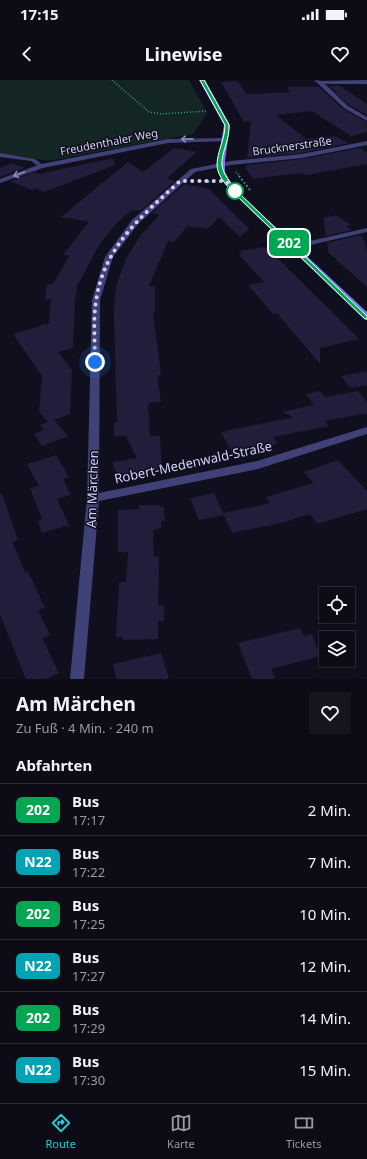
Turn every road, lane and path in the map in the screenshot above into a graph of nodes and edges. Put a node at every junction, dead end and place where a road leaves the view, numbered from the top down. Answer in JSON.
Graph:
{"nodes":[{"id":1,"x":112,"y":80,"type":"edge"},
{"id":2,"x":202,"y":80,"type":"edge"},
{"id":3,"x":318,"y":81,"type":"edge"},
{"id":4,"x":367,"y":82,"type":"edge"},
{"id":5,"x":220,"y":110,"type":"junction"},
{"id":6,"x":367,"y":119,"type":"edge"},
{"id":7,"x":226,"y":140,"type":"junction"},
{"id":8,"x":367,"y":143,"type":"edge"},
{"id":9,"x":0,"y":155,"type":"edge"},
{"id":10,"x":41,"y":166,"type":"junction"},
{"id":11,"x":220,"y":166,"type":"junction"},
{"id":12,"x":0,"y":181,"type":"edge"},
{"id":13,"x":180,"y":181,"type":"junction"},
{"id":14,"x":226,"y":181,"type":"junction"},
{"id":15,"x":367,"y":230,"type":"edge"},
{"id":16,"x":293,"y":247,"type":"junction"},
{"id":17,"x":367,"y":317,"type":"edge"},
{"id":18,"x":367,"y":430,"type":"edge"},
{"id":19,"x":93,"y":498,"type":"junction"},
{"id":20,"x":77,"y":679,"type":"edge"}],
"edges":[{"from":1,"to":5,"type":"path"},
{"from":2,"to":5,"type":"main road"},
{"from":3,"to":4,"type":"street"},
{"from":3,"to":6,"type":"street"},
{"from":5,"to":7,"type":"main road"},
{"from":7,"to":10,"type":"street","name":"Freudenthaler Weg","one_way":true},
{"from":7,"to":11,"type":"main road"},
{"from":8,"to":11,"type":"street","name":"Brucknerstraße"},
{"from":9,"to":10,"type":"lane"},
{"from":10,"to":12,"type":"street","name":"Freudenthaler Weg","one_way":true},
{"from":11,"to":13,"type":"street","name":"Am Märchen"},
{"from":11,"to":14,"type":"main road"},
{"from":13,"to":14,"type":"path"},
{"from":13,"to":19,"type":"street","name":"Am Märchen"},
{"from":14,"to":16,"type":"main road"},
{"from":15,"to":16,"type":"street"},
{"from":16,"to":17,"type":"main road"},
{"from":18,"to":19,"type":"street","name":"Robert-Medenwald-Straße"},
{"from":19,"to":20,"type":"street","name":"Am Märchen"}]}
